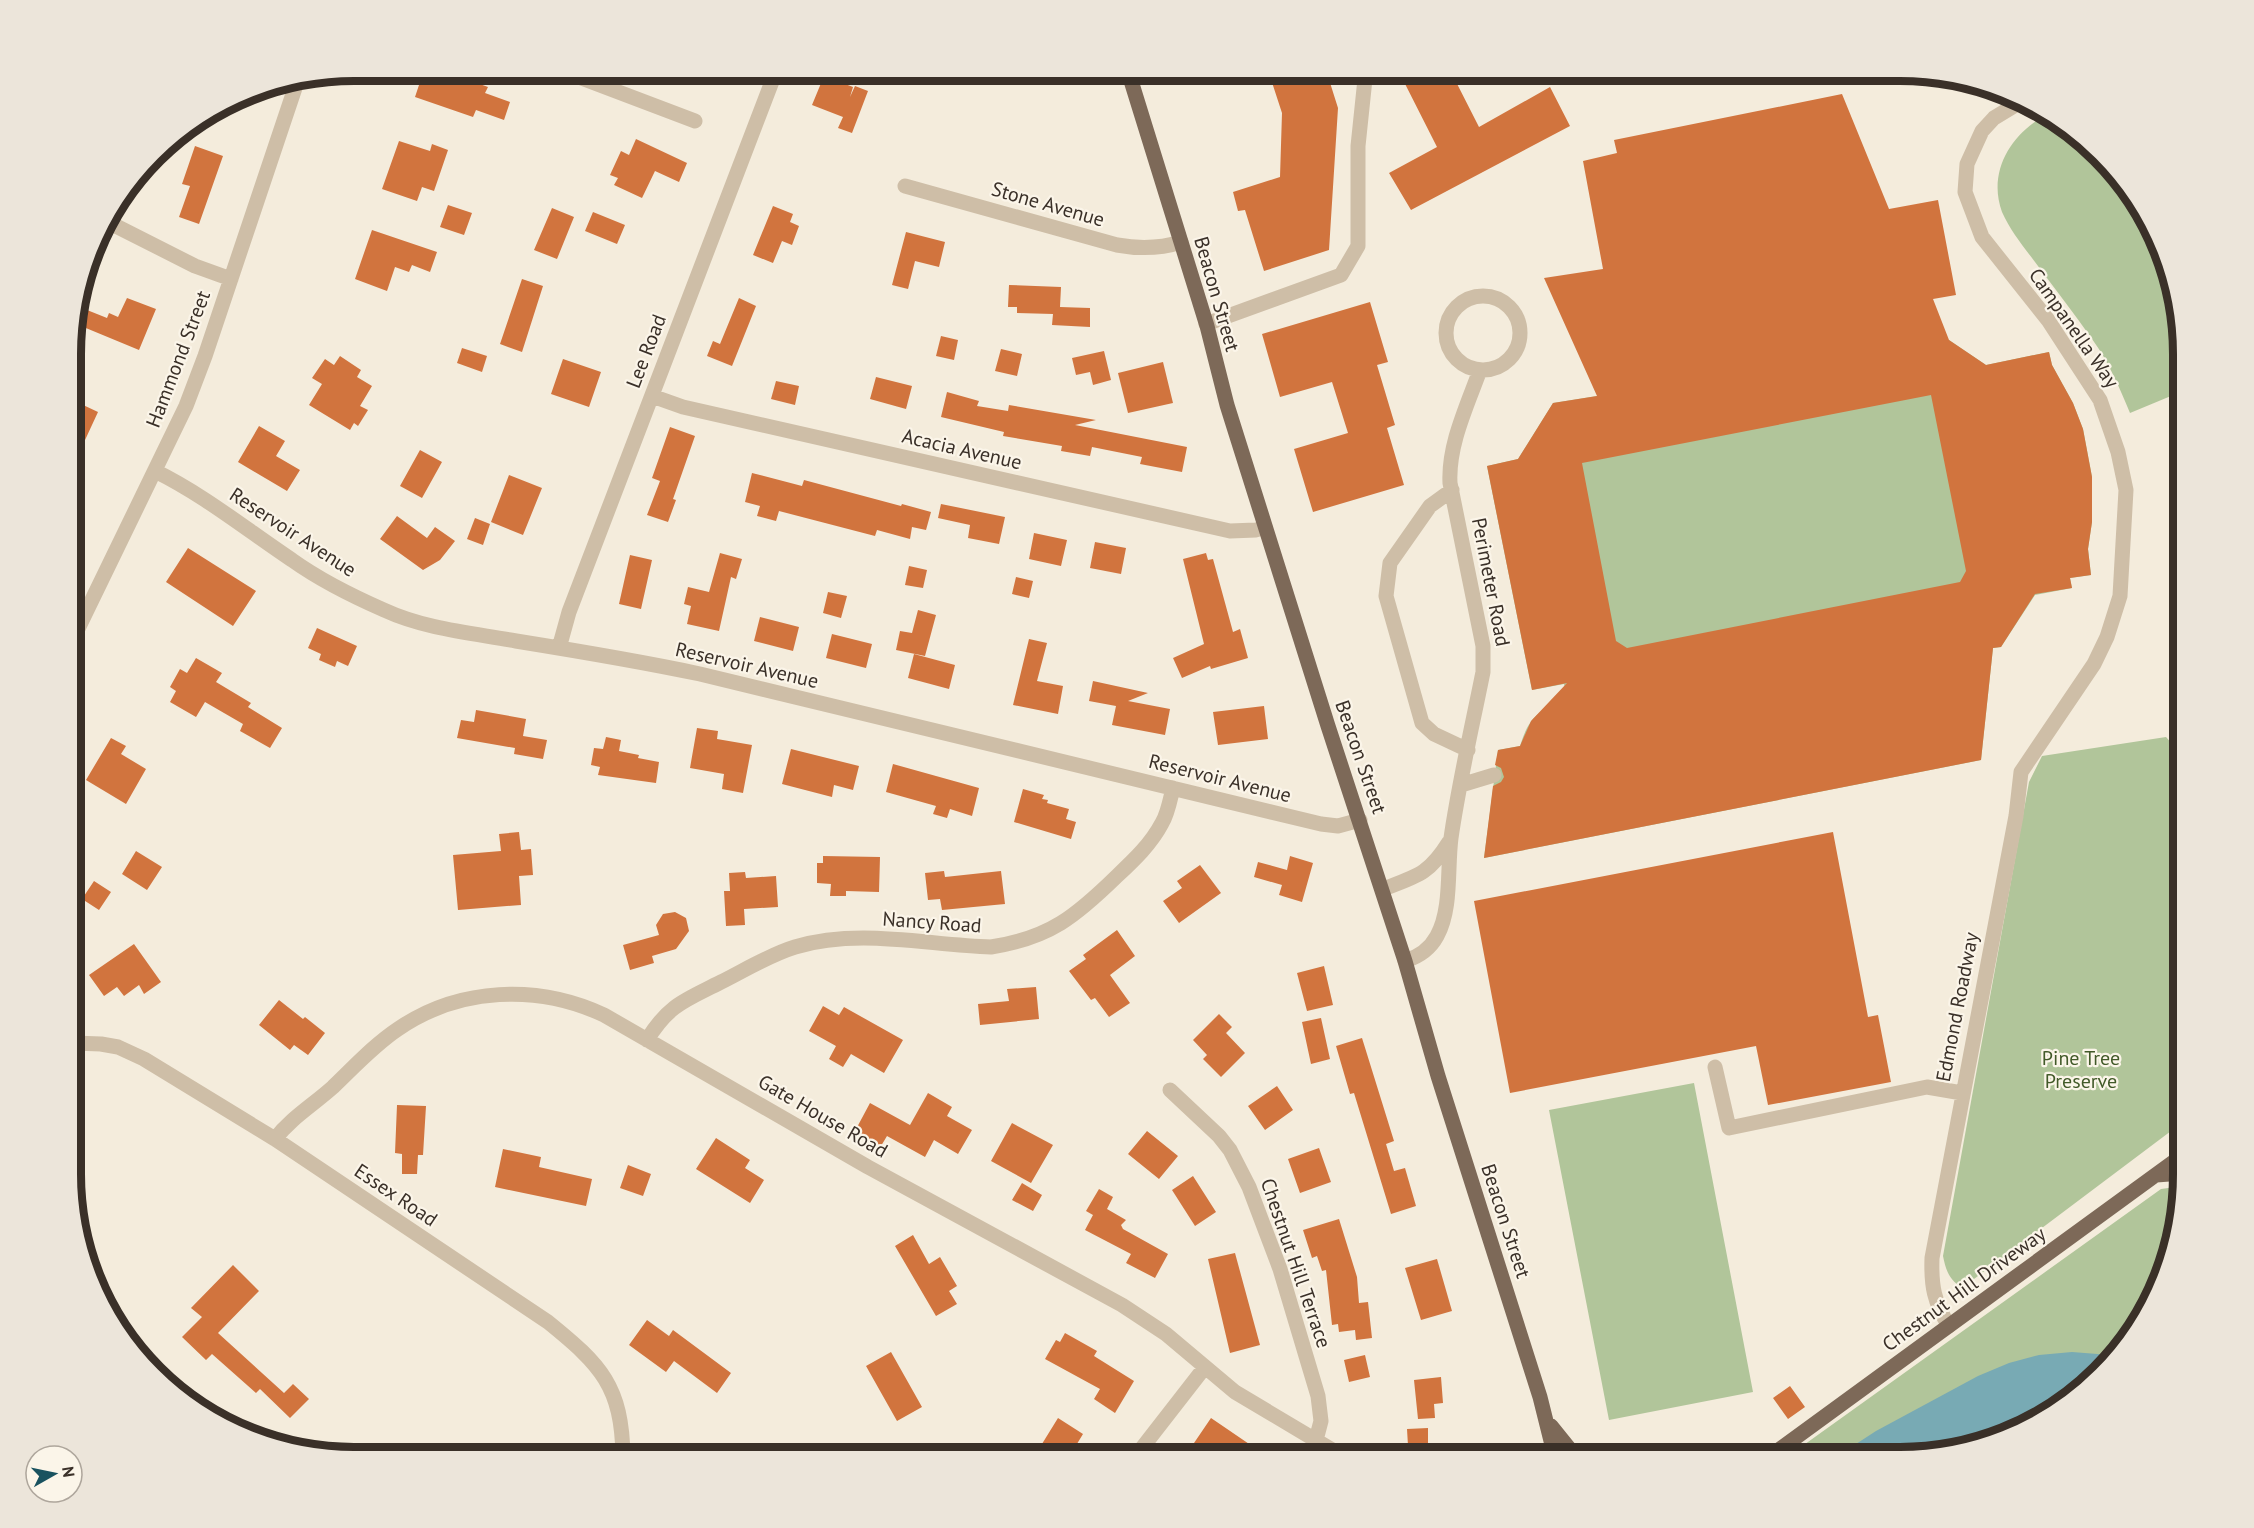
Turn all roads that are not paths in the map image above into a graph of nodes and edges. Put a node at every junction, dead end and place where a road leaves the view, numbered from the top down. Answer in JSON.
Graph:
{"nodes":[{"id":1,"x":592,"y":81,"type":"edge"},
{"id":2,"x":772,"y":81,"type":"edge"},
{"id":3,"x":1131,"y":81,"type":"edge"},
{"id":4,"x":1365,"y":81,"type":"edge"},
{"id":5,"x":295,"y":87,"type":"edge"},
{"id":6,"x":2014,"y":106,"type":"edge"},
{"id":7,"x":695,"y":120,"type":"dead end"},
{"id":8,"x":905,"y":186,"type":"dead end"},
{"id":9,"x":114,"y":225,"type":"edge"},
{"id":10,"x":1180,"y":242,"type":"junction"},
{"id":11,"x":231,"y":279,"type":"junction"},
{"id":12,"x":1206,"y":324,"type":"junction"},
{"id":13,"x":1480,"y":370,"type":"junction"},
{"id":14,"x":652,"y":396,"type":"junction"},
{"id":15,"x":155,"y":471,"type":"junction"},
{"id":16,"x":1452,"y":490,"type":"junction"},
{"id":17,"x":1265,"y":527,"type":"junction"},
{"id":18,"x":81,"y":623,"type":"edge"},
{"id":19,"x":559,"y":648,"type":"junction"},
{"id":20,"x":2064,"y":706,"type":"joint"},
{"id":21,"x":1468,"y":750,"type":"junction"},
{"id":22,"x":1494,"y":775,"type":"dead end"},
{"id":23,"x":1461,"y":785,"type":"junction"},
{"id":24,"x":1173,"y":788,"type":"junction"},
{"id":25,"x":1360,"y":820,"type":"junction"},
{"id":26,"x":1451,"y":839,"type":"junction"},
{"id":27,"x":1383,"y":889,"type":"junction"},
{"id":28,"x":1405,"y":962,"type":"junction"},
{"id":29,"x":647,"y":1040,"type":"junction"},
{"id":30,"x":81,"y":1043,"type":"edge"},
{"id":31,"x":1715,"y":1067,"type":"dead end"},
{"id":32,"x":1170,"y":1090,"type":"dead end"},
{"id":33,"x":1962,"y":1093,"type":"junction"},
{"id":34,"x":275,"y":1139,"type":"junction"},
{"id":35,"x":2173,"y":1162,"type":"edge"},
{"id":36,"x":2173,"y":1174,"type":"edge"},
{"id":37,"x":2156,"y":1175,"type":"junction"},
{"id":38,"x":1949,"y":1326,"type":"junction"},
{"id":39,"x":1205,"y":1367,"type":"junction"},
{"id":40,"x":1546,"y":1418,"type":"junction"},
{"id":41,"x":1316,"y":1440,"type":"junction"},
{"id":42,"x":623,"y":1447,"type":"edge"},
{"id":43,"x":1143,"y":1447,"type":"edge"},
{"id":44,"x":1328,"y":1447,"type":"edge"},
{"id":45,"x":1553,"y":1447,"type":"edge"},
{"id":46,"x":1568,"y":1447,"type":"edge"},
{"id":47,"x":1783,"y":1447,"type":"edge"}],
"edges":[{"from":1,"to":7,"type":"street"},
{"from":2,"to":14,"type":"street","name":"Lee Road"},
{"from":3,"to":10,"type":"main road","name":"Beacon Street"},
{"from":4,"to":12,"type":"street"},
{"from":5,"to":11,"type":"street","name":"Hammond Street"},
{"from":6,"to":20,"type":"street","name":"Campanella Way"},
{"from":8,"to":10,"type":"street","name":"Stone Avenue"},
{"from":9,"to":11,"type":"street"},
{"from":10,"to":12,"type":"main road","name":"Beacon Street"},
{"from":11,"to":15,"type":"street","name":"Hammond Street"},
{"from":12,"to":17,"type":"main road","name":"Beacon Street"},
{"from":13,"to":13,"type":"street"},
{"from":13,"to":16,"type":"street","name":"Perimeter Road"},
{"from":14,"to":17,"type":"street","name":"Acacia Avenue"},
{"from":14,"to":19,"type":"street","name":"Lee Road"},
{"from":15,"to":18,"type":"street","name":"Hammond Street"},
{"from":15,"to":19,"type":"street","name":"Reservoir Avenue"},
{"from":16,"to":21,"type":"street","name":"Perimeter Road"},
{"from":16,"to":21,"type":"street"},
{"from":17,"to":25,"type":"main road","name":"Beacon Street"},
{"from":19,"to":24,"type":"street","name":"Reservoir Avenue"},
{"from":20,"to":33,"type":"street","name":"Edmond Roadway"},
{"from":21,"to":23,"type":"street","name":"Perimeter Road"},
{"from":22,"to":23,"type":"street"},
{"from":23,"to":26,"type":"street","name":"Perimeter Road"},
{"from":24,"to":25,"type":"street","name":"Reservoir Avenue"},
{"from":24,"to":29,"type":"street","name":"Nancy Road"},
{"from":25,"to":27,"type":"main road","name":"Beacon Street"},
{"from":26,"to":27,"type":"street","name":"Perimeter Road"},
{"from":26,"to":28,"type":"street","name":"Perimeter Road"},
{"from":27,"to":28,"type":"main road","name":"Beacon Street"},
{"from":28,"to":40,"type":"main road","name":"Beacon Street"},
{"from":29,"to":34,"type":"street","name":"Gate House Road"},
{"from":29,"to":39,"type":"street","name":"Gate House Road"},
{"from":30,"to":34,"type":"street","name":"Essex Road"},
{"from":31,"to":33,"type":"street"},
{"from":32,"to":41,"type":"street","name":"Chestnut Hill Terrace"},
{"from":33,"to":38,"type":"street","name":"Edmond Roadway"},
{"from":34,"to":42,"type":"street","name":"Essex Road"},
{"from":35,"to":37,"type":"main road","name":"Chestnut Hill Driveway"},
{"from":36,"to":37,"type":"main road"},
{"from":37,"to":38,"type":"main road","name":"Chestnut Hill Driveway"},
{"from":38,"to":47,"type":"main road","name":"Chestnut Hill Driveway"},
{"from":39,"to":41,"type":"street","name":"Gate House Road"},
{"from":39,"to":43,"type":"street"},
{"from":40,"to":45,"type":"main road","name":"Beacon Street"},
{"from":40,"to":46,"type":"main road"},
{"from":41,"to":44,"type":"street","name":"Gate House Road"}]}
